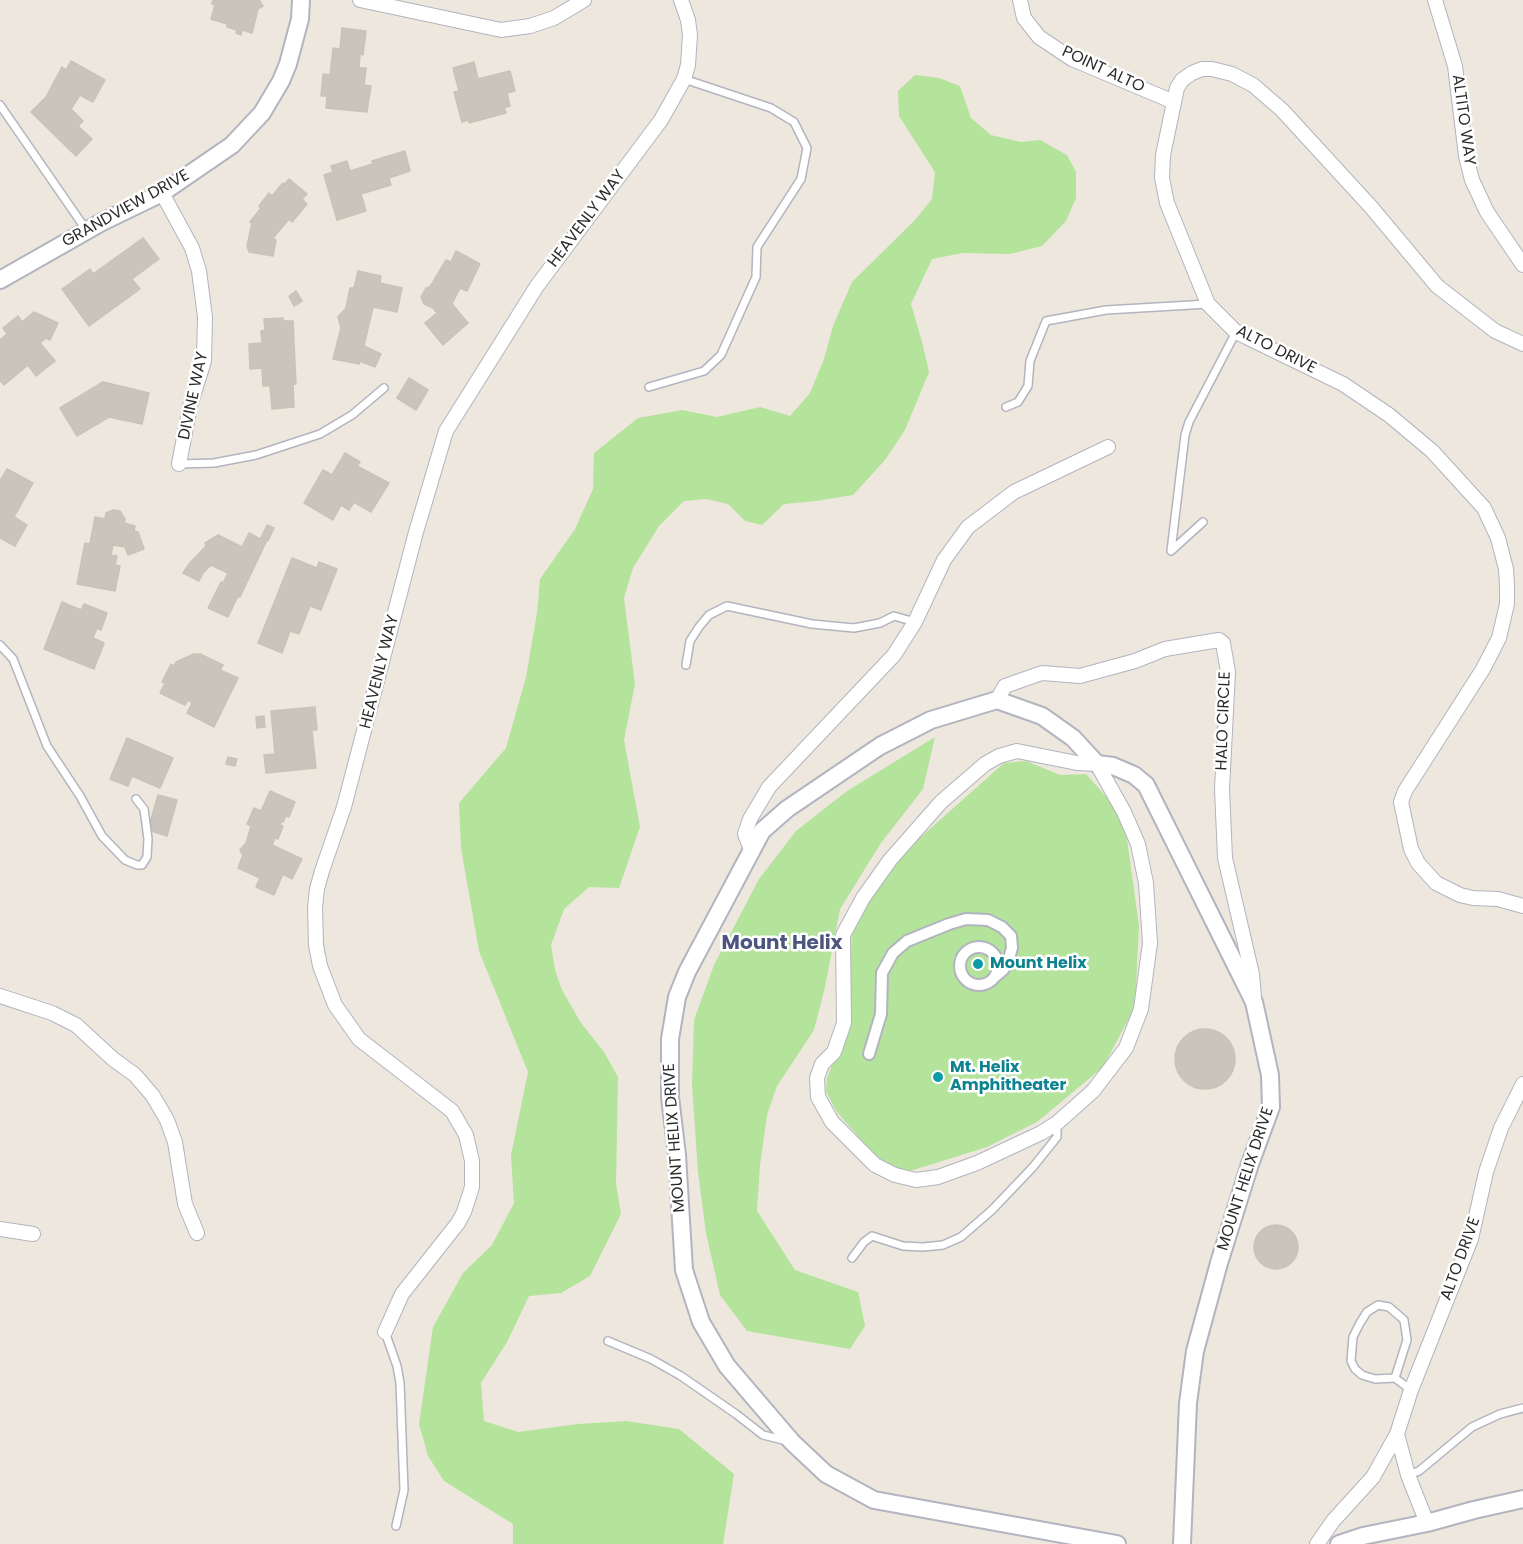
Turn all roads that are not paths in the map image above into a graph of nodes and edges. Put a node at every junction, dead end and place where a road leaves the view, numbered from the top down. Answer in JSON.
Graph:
{"nodes":[{"id":1,"x":301,"y":0,"type":"edge"},
{"id":2,"x":360,"y":0,"type":"edge"},
{"id":3,"x":584,"y":0,"type":"edge"},
{"id":4,"x":681,"y":0,"type":"edge"},
{"id":5,"x":1020,"y":0,"type":"edge"},
{"id":6,"x":1435,"y":0,"type":"edge"},
{"id":7,"x":684,"y":79,"type":"junction"},
{"id":8,"x":1174,"y":102,"type":"junction"},
{"id":9,"x":0,"y":105,"type":"edge"},
{"id":10,"x":162,"y":193,"type":"junction"},
{"id":11,"x":87,"y":231,"type":"junction"},
{"id":12,"x":1523,"y":265,"type":"edge"},
{"id":13,"x":0,"y":280,"type":"edge"},
{"id":14,"x":1208,"y":304,"type":"junction"},
{"id":15,"x":1236,"y":332,"type":"junction"},
{"id":16,"x":1523,"y":344,"type":"edge"},
{"id":17,"x":648,"y":387,"type":"dead end"},
{"id":18,"x":384,"y":388,"type":"dead end"},
{"id":19,"x":1006,"y":407,"type":"dead end"},
{"id":20,"x":1108,"y":447,"type":"dead end"},
{"id":21,"x":179,"y":464,"type":"joint"},
{"id":22,"x":1203,"y":522,"type":"dead end"},
{"id":23,"x":915,"y":622,"type":"junction"},
{"id":24,"x":0,"y":645,"type":"edge"},
{"id":25,"x":686,"y":665,"type":"dead end"},
{"id":26,"x":997,"y":700,"type":"junction"},
{"id":27,"x":1096,"y":764,"type":"junction"},
{"id":28,"x":136,"y":799,"type":"dead end"},
{"id":29,"x":752,"y":852,"type":"junction"},
{"id":30,"x":1523,"y":906,"type":"edge"},
{"id":31,"x":996,"y":976,"type":"dead end"},
{"id":32,"x":0,"y":996,"type":"edge"},
{"id":33,"x":1254,"y":1002,"type":"junction"},
{"id":34,"x":869,"y":1054,"type":"dead end"},
{"id":35,"x":1523,"y":1084,"type":"edge"},
{"id":36,"x":1057,"y":1123,"type":"junction"},
{"id":37,"x":0,"y":1229,"type":"edge"},
{"id":38,"x":197,"y":1233,"type":"dead end"},
{"id":39,"x":33,"y":1234,"type":"dead end"},
{"id":40,"x":852,"y":1258,"type":"dead end"},
{"id":41,"x":385,"y":1332,"type":"joint"},
{"id":42,"x":608,"y":1341,"type":"dead end"},
{"id":43,"x":1395,"y":1378,"type":"junction"},
{"id":44,"x":1411,"y":1390,"type":"junction"},
{"id":45,"x":1523,"y":1408,"type":"edge"},
{"id":46,"x":1396,"y":1434,"type":"junction"},
{"id":47,"x":792,"y":1442,"type":"junction"},
{"id":48,"x":1408,"y":1475,"type":"junction"},
{"id":49,"x":1523,"y":1499,"type":"edge"},
{"id":50,"x":1427,"y":1523,"type":"junction"},
{"id":51,"x":396,"y":1526,"type":"dead end"},
{"id":52,"x":1182,"y":1540,"type":"edge"},
{"id":53,"x":1105,"y":1543,"type":"edge"},
{"id":54,"x":1317,"y":1544,"type":"edge"},
{"id":55,"x":1339,"y":1544,"type":"edge"}],
"edges":[{"from":1,"to":10,"type":"street","name":"GRANDVIEW DRIVE"},
{"from":2,"to":3,"type":"street"},
{"from":4,"to":7,"type":"street","name":"HEAVENLY WAY"},
{"from":5,"to":8,"type":"street","name":"POINT ALTO"},
{"from":6,"to":12,"type":"street","name":"ALTITO WAY"},
{"from":7,"to":17,"type":"lane"},
{"from":7,"to":41,"type":"street","name":"HEAVENLY WAY"},
{"from":8,"to":14,"type":"street","name":"ALTO DRIVE"},
{"from":8,"to":16,"type":"street","name":"ALTO DRIVE"},
{"from":9,"to":11,"type":"lane"},
{"from":10,"to":11,"type":"street","name":"GRANDVIEW DRIVE"},
{"from":10,"to":21,"type":"street","name":"DIVINE WAY"},
{"from":11,"to":13,"type":"street","name":"GRANDVIEW DRIVE"},
{"from":14,"to":15,"type":"street","name":"ALTO DRIVE"},
{"from":14,"to":19,"type":"lane"},
{"from":15,"to":22,"type":"lane"},
{"from":15,"to":30,"type":"street","name":"ALTO DRIVE"},
{"from":18,"to":21,"type":"lane"},
{"from":20,"to":23,"type":"street"},
{"from":23,"to":25,"type":"lane"},
{"from":23,"to":29,"type":"street"},
{"from":24,"to":28,"type":"lane"},
{"from":26,"to":27,"type":"street","name":"MOUNT HELIX DRIVE"},
{"from":26,"to":29,"type":"street","name":"MOUNT HELIX DRIVE"},
{"from":26,"to":33,"type":"street","name":"HALO CIRCLE"},
{"from":27,"to":33,"type":"street","name":"MOUNT HELIX DRIVE"},
{"from":27,"to":36,"type":"street","name":"MOUNT HELIX DRIVE"},
{"from":27,"to":36,"type":"street","name":"MOUNT HELIX DRIVE"},
{"from":29,"to":47,"type":"street","name":"MOUNT HELIX DRIVE"},
{"from":31,"to":34,"type":"street"},
{"from":32,"to":38,"type":"street"},
{"from":33,"to":52,"type":"street","name":"MOUNT HELIX DRIVE"},
{"from":35,"to":44,"type":"street","name":"ALTO DRIVE"},
{"from":36,"to":40,"type":"lane"},
{"from":37,"to":39,"type":"street"},
{"from":41,"to":51,"type":"lane"},
{"from":42,"to":47,"type":"lane"},
{"from":43,"to":43,"type":"lane"},
{"from":43,"to":44,"type":"lane"},
{"from":44,"to":46,"type":"street","name":"ALTO DRIVE"},
{"from":45,"to":48,"type":"lane"},
{"from":46,"to":48,"type":"street"},
{"from":46,"to":54,"type":"street","name":"ALTO DRIVE"},
{"from":47,"to":53,"type":"street","name":"MOUNT HELIX DRIVE"},
{"from":48,"to":50,"type":"street"},
{"from":49,"to":50,"type":"street"},
{"from":50,"to":55,"type":"street"}]}
